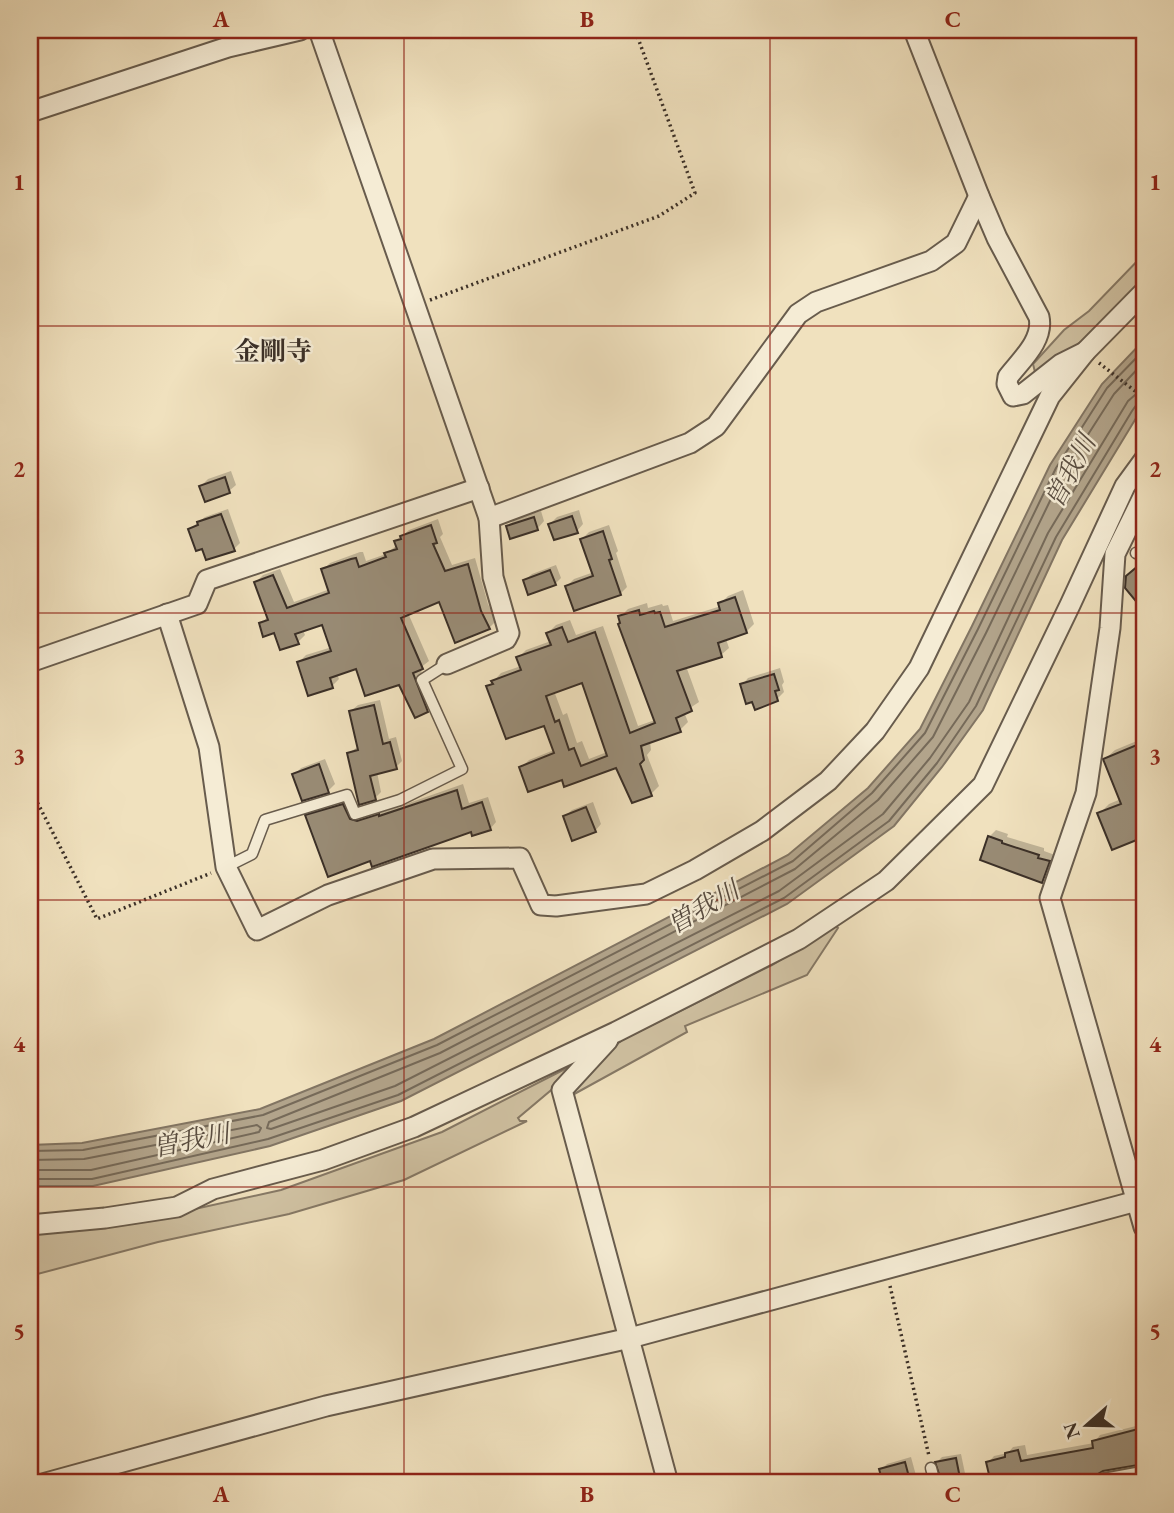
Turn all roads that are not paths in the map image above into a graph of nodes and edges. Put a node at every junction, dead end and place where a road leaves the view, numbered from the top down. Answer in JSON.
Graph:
{"nodes":[{"id":1,"x":300,"y":30,"type":"edge"},
{"id":2,"x":319,"y":30,"type":"edge"},
{"id":3,"x":914,"y":30,"type":"edge"},
{"id":4,"x":30,"y":112,"type":"edge"},
{"id":5,"x":979,"y":196,"type":"junction"},
{"id":6,"x":1144,"y":292,"type":"edge"},
{"id":7,"x":1089,"y":355,"type":"junction"},
{"id":8,"x":1144,"y":460,"type":"edge"},
{"id":9,"x":479,"y":488,"type":"junction"},
{"id":10,"x":1144,"y":495,"type":"edge"},
{"id":11,"x":1144,"y":515,"type":"edge"},
{"id":12,"x":489,"y":518,"type":"junction"},
{"id":13,"x":1115,"y":554,"type":"junction"},
{"id":14,"x":1070,"y":605,"type":"junction"},
{"id":15,"x":167,"y":614,"type":"junction"},
{"id":16,"x":30,"y":662,"type":"edge"},
{"id":17,"x":447,"y":664,"type":"joint"},
{"id":18,"x":226,"y":867,"type":"junction"},
{"id":19,"x":616,"y":1032,"type":"junction"},
{"id":20,"x":1141,"y":1201,"type":"edge"},
{"id":21,"x":30,"y":1225,"type":"edge"},
{"id":22,"x":1144,"y":1227,"type":"edge"},
{"id":23,"x":629,"y":1338,"type":"junction"},
{"id":24,"x":931,"y":1468,"type":"road end"},
{"id":25,"x":1144,"y":1476,"type":"edge"},
{"id":26,"x":46,"y":1483,"type":"edge"},
{"id":27,"x":668,"y":1483,"type":"edge"},
{"id":28,"x":935,"y":1483,"type":"edge"},
{"id":29,"x":1106,"y":1483,"type":"edge"}],
"edges":[{"from":1,"to":4,"type":"street"},
{"from":2,"to":9,"type":"street"},
{"from":3,"to":5,"type":"street"},
{"from":5,"to":7,"type":"street"},
{"from":5,"to":12,"type":"street"},
{"from":6,"to":7,"type":"street"},
{"from":7,"to":18,"type":"street"},
{"from":8,"to":14,"type":"street"},
{"from":9,"to":12,"type":"street"},
{"from":9,"to":15,"type":"street"},
{"from":10,"to":13,"type":"street"},
{"from":11,"to":13,"type":"street"},
{"from":12,"to":17,"type":"street"},
{"from":13,"to":14,"type":"street"},
{"from":13,"to":20,"type":"street"},
{"from":14,"to":19,"type":"street"},
{"from":15,"to":16,"type":"street"},
{"from":15,"to":18,"type":"street"},
{"from":17,"to":18,"type":"lane"},
{"from":19,"to":21,"type":"street"},
{"from":19,"to":23,"type":"street"},
{"from":20,"to":22,"type":"street"},
{"from":20,"to":23,"type":"street"},
{"from":23,"to":26,"type":"street"},
{"from":23,"to":27,"type":"street"},
{"from":24,"to":28,"type":"lane"},
{"from":25,"to":29,"type":"street"}]}
